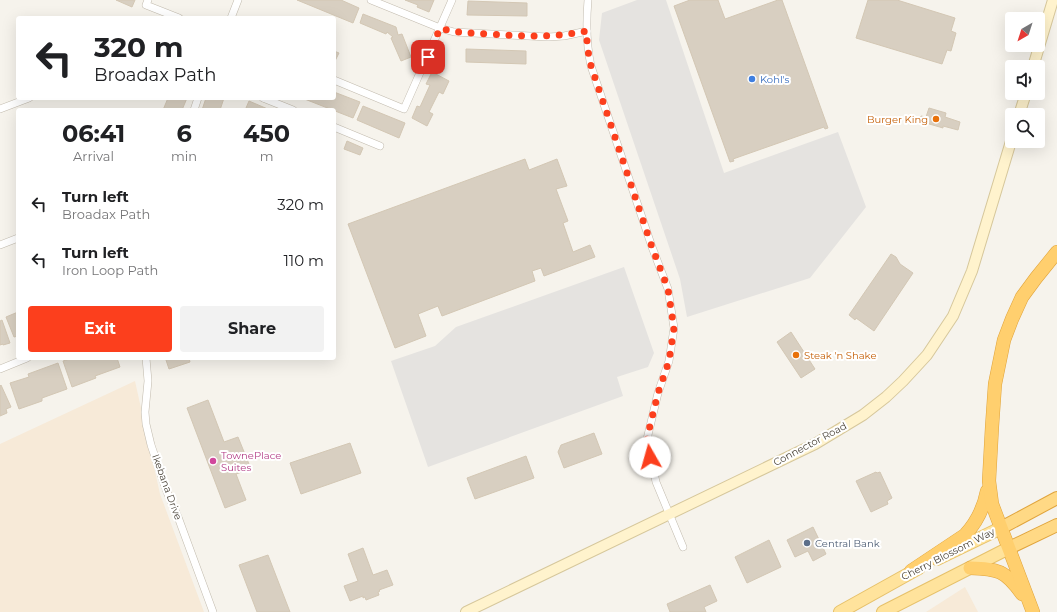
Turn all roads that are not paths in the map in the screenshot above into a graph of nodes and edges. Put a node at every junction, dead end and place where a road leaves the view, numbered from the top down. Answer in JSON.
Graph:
{"nodes":[{"id":1,"x":148,"y":0,"type":"edge"},
{"id":2,"x":238,"y":0,"type":"edge"},
{"id":3,"x":371,"y":0,"type":"edge"},
{"id":4,"x":452,"y":0,"type":"edge"},
{"id":5,"x":588,"y":0,"type":"edge"},
{"id":6,"x":1053,"y":0,"type":"edge"},
{"id":7,"x":174,"y":16,"type":"edge"},
{"id":8,"x":232,"y":16,"type":"edge"},
{"id":9,"x":440,"y":28,"type":"junction"},
{"id":10,"x":587,"y":31,"type":"junction"},
{"id":11,"x":1035,"y":60,"type":"edge"},
{"id":12,"x":336,"y":81,"type":"edge"},
{"id":13,"x":24,"y":100,"type":"edge"},
{"id":14,"x":269,"y":100,"type":"edge"},
{"id":15,"x":288,"y":108,"type":"edge"},
{"id":16,"x":0,"y":109,"type":"edge"},
{"id":17,"x":336,"y":128,"type":"edge"},
{"id":18,"x":380,"y":146,"type":"dead end"},
{"id":19,"x":1009,"y":148,"type":"edge"},
{"id":20,"x":16,"y":239,"type":"edge"},
{"id":21,"x":0,"y":245,"type":"edge"},
{"id":22,"x":1057,"y":252,"type":"edge"},
{"id":23,"x":22,"y":360,"type":"edge"},
{"id":24,"x":146,"y":360,"type":"edge"},
{"id":25,"x":0,"y":369,"type":"edge"},
{"id":26,"x":990,"y":481,"type":"junction"},
{"id":27,"x":1057,"y":498,"type":"edge"},
{"id":28,"x":669,"y":514,"type":"junction"},
{"id":29,"x":1057,"y":525,"type":"edge"},
{"id":30,"x":1001,"y":528,"type":"junction"},
{"id":31,"x":683,"y":547,"type":"dead end"},
{"id":32,"x":1009,"y":548,"type":"junction"},
{"id":33,"x":970,"y":568,"type":"junction"},
{"id":34,"x":912,"y":571,"type":"junction"},
{"id":35,"x":1032,"y":609,"type":"edge"},
{"id":36,"x":213,"y":612,"type":"edge"},
{"id":37,"x":466,"y":612,"type":"edge"},
{"id":38,"x":840,"y":612,"type":"edge"},
{"id":39,"x":884,"y":612,"type":"edge"}],
"edges":[{"from":1,"to":7,"type":"street"},
{"from":2,"to":8,"type":"street"},
{"from":3,"to":9,"type":"street"},
{"from":4,"to":9,"type":"street"},
{"from":5,"to":10,"type":"street"},
{"from":6,"to":11,"type":"main road"},
{"from":9,"to":10,"type":"street"},
{"from":9,"to":12,"type":"street"},
{"from":10,"to":28,"type":"street"},
{"from":13,"to":16,"type":"street"},
{"from":14,"to":15,"type":"street"},
{"from":17,"to":18,"type":"street"},
{"from":19,"to":28,"type":"main road","name":"Connector Road"},
{"from":20,"to":21,"type":"street"},
{"from":22,"to":26,"type":"highway"},
{"from":23,"to":25,"type":"street"},
{"from":24,"to":36,"type":"street","name":"Ikebana Drive"},
{"from":26,"to":30,"type":"highway"},
{"from":26,"to":34,"type":"highway"},
{"from":27,"to":30,"type":"highway","name":"Cherry Blossom Way"},
{"from":28,"to":31,"type":"street"},
{"from":28,"to":37,"type":"main road","name":"Connector Road"},
{"from":29,"to":32,"type":"highway"},
{"from":30,"to":32,"type":"highway"},
{"from":30,"to":34,"type":"main road","name":"Cherry Blossom Way"},
{"from":32,"to":33,"type":"main road"},
{"from":32,"to":35,"type":"highway"},
{"from":33,"to":35,"type":"highway"},
{"from":33,"to":39,"type":"main road"},
{"from":34,"to":38,"type":"main road","name":"Cherry Blossom Way"}]}
